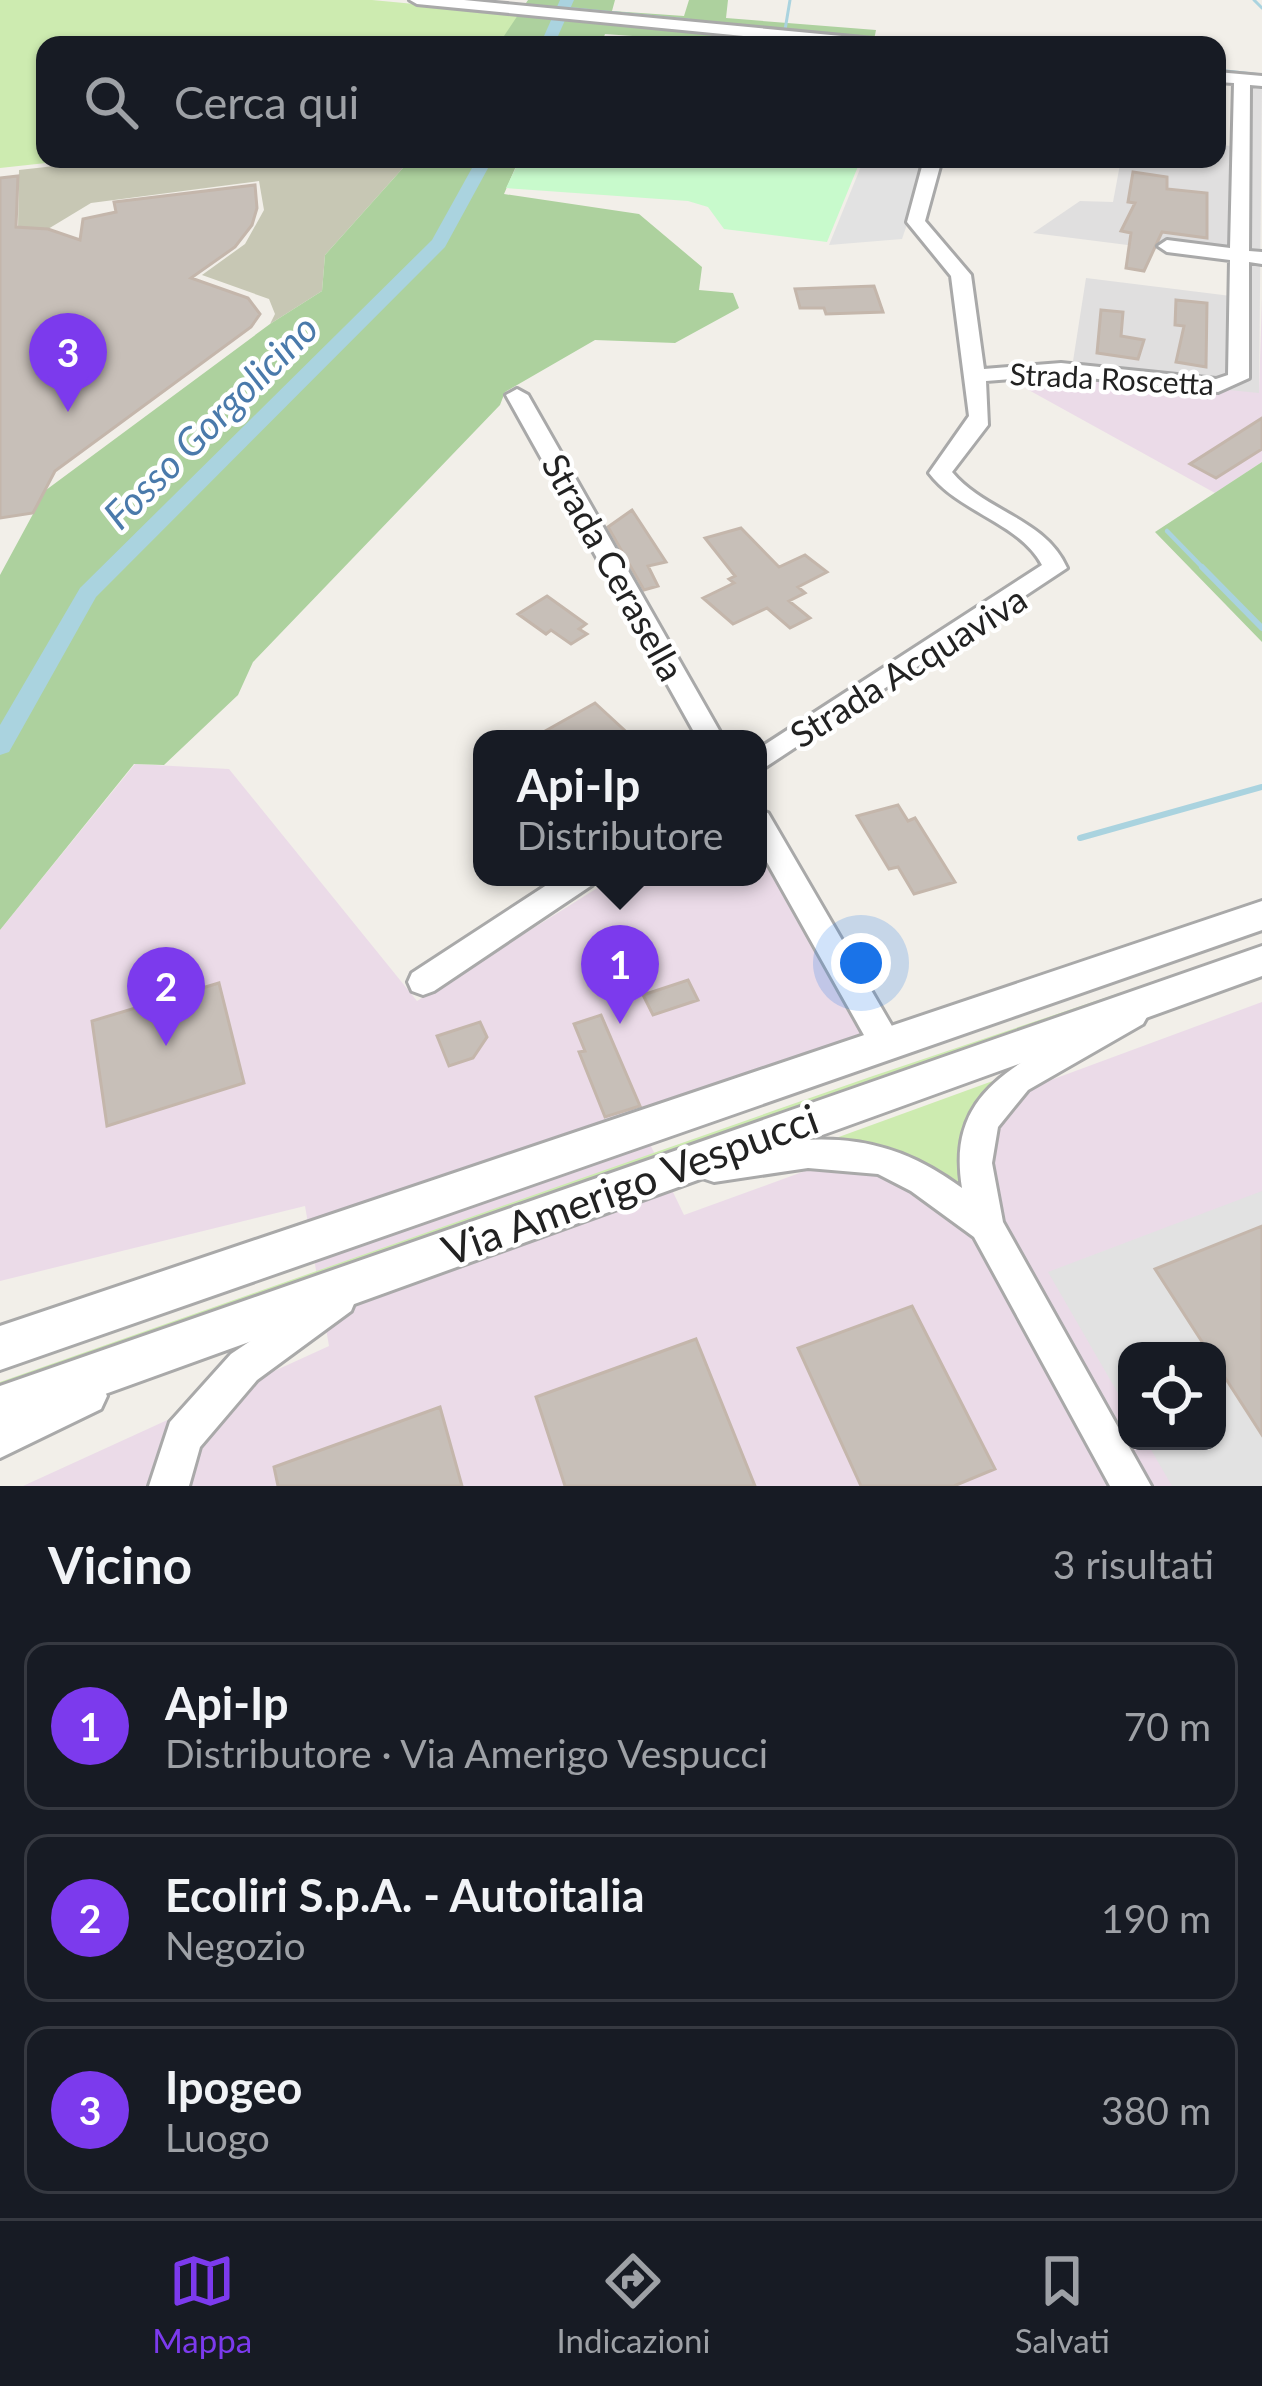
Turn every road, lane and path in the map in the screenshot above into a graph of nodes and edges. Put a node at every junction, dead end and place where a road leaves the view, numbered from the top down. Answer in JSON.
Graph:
{"nodes":[{"id":1,"x":417,"y":0,"type":"edge"},
{"id":2,"x":820,"y":36,"type":"edge"},
{"id":3,"x":1252,"y":80,"type":"edge"},
{"id":4,"x":931,"y":168,"type":"edge"},
{"id":5,"x":1167,"y":246,"type":"dead end"},
{"id":6,"x":1251,"y":257,"type":"edge"},
{"id":7,"x":973,"y":378,"type":"junction"},
{"id":8,"x":517,"y":395,"type":"dead end"},
{"id":9,"x":706,"y":730,"type":"edge"},
{"id":10,"x":767,"y":755,"type":"edge"},
{"id":11,"x":767,"y":837,"type":"edge"},
{"id":12,"x":569,"y":886,"type":"edge"},
{"id":13,"x":1262,"y":915,"type":"edge"},
{"id":14,"x":1262,"y":961,"type":"edge"},
{"id":15,"x":424,"y":982,"type":"dead end"},
{"id":16,"x":1167,"y":993,"type":"junction"},
{"id":17,"x":885,"y":1043,"type":"junction"},
{"id":18,"x":656,"y":1176,"type":"junction"},
{"id":19,"x":986,"y":1226,"type":"junction"},
{"id":20,"x":364,"y":1280,"type":"junction"},
{"id":21,"x":77,"y":1322,"type":"junction"},
{"id":22,"x":0,"y":1335,"type":"edge"},
{"id":23,"x":211,"y":1337,"type":"junction"},
{"id":24,"x":0,"y":1348,"type":"edge"},
{"id":25,"x":0,"y":1409,"type":"edge"},
{"id":26,"x":0,"y":1439,"type":"edge"},
{"id":27,"x":169,"y":1486,"type":"edge"},
{"id":28,"x":1131,"y":1486,"type":"edge"}],
"edges":[{"from":1,"to":2,"type":"street"},
{"from":3,"to":6,"type":"street","name":"Strada Roscetta"},
{"from":4,"to":7,"type":"street","name":"Strada Acquaviva"},
{"from":5,"to":6,"type":"street"},
{"from":6,"to":7,"type":"street","name":"Strada Roscetta"},
{"from":7,"to":10,"type":"street","name":"Strada Acquaviva"},
{"from":8,"to":9,"type":"street","name":"Strada Cerasella"},
{"from":11,"to":17,"type":"street"},
{"from":12,"to":15,"type":"street"},
{"from":13,"to":17,"type":"street","name":"Via Amerigo Vespucci"},
{"from":14,"to":16,"type":"street","name":"Via Amerigo Vespucci"},
{"from":16,"to":18,"type":"street","name":"Via Amerigo Vespucci"},
{"from":16,"to":19,"type":"street"},
{"from":17,"to":21,"type":"street","name":"Via Amerigo Vespucci"},
{"from":18,"to":19,"type":"street"},
{"from":18,"to":20,"type":"street","name":"Via Amerigo Vespucci"},
{"from":19,"to":28,"type":"street"},
{"from":20,"to":23,"type":"street","name":"Via Amerigo Vespucci"},
{"from":20,"to":27,"type":"street"},
{"from":21,"to":22,"type":"street"},
{"from":21,"to":24,"type":"street","name":"Via Amerigo Vespucci"},
{"from":23,"to":25,"type":"street","name":"Via Amerigo Vespucci"},
{"from":23,"to":26,"type":"street"}]}
